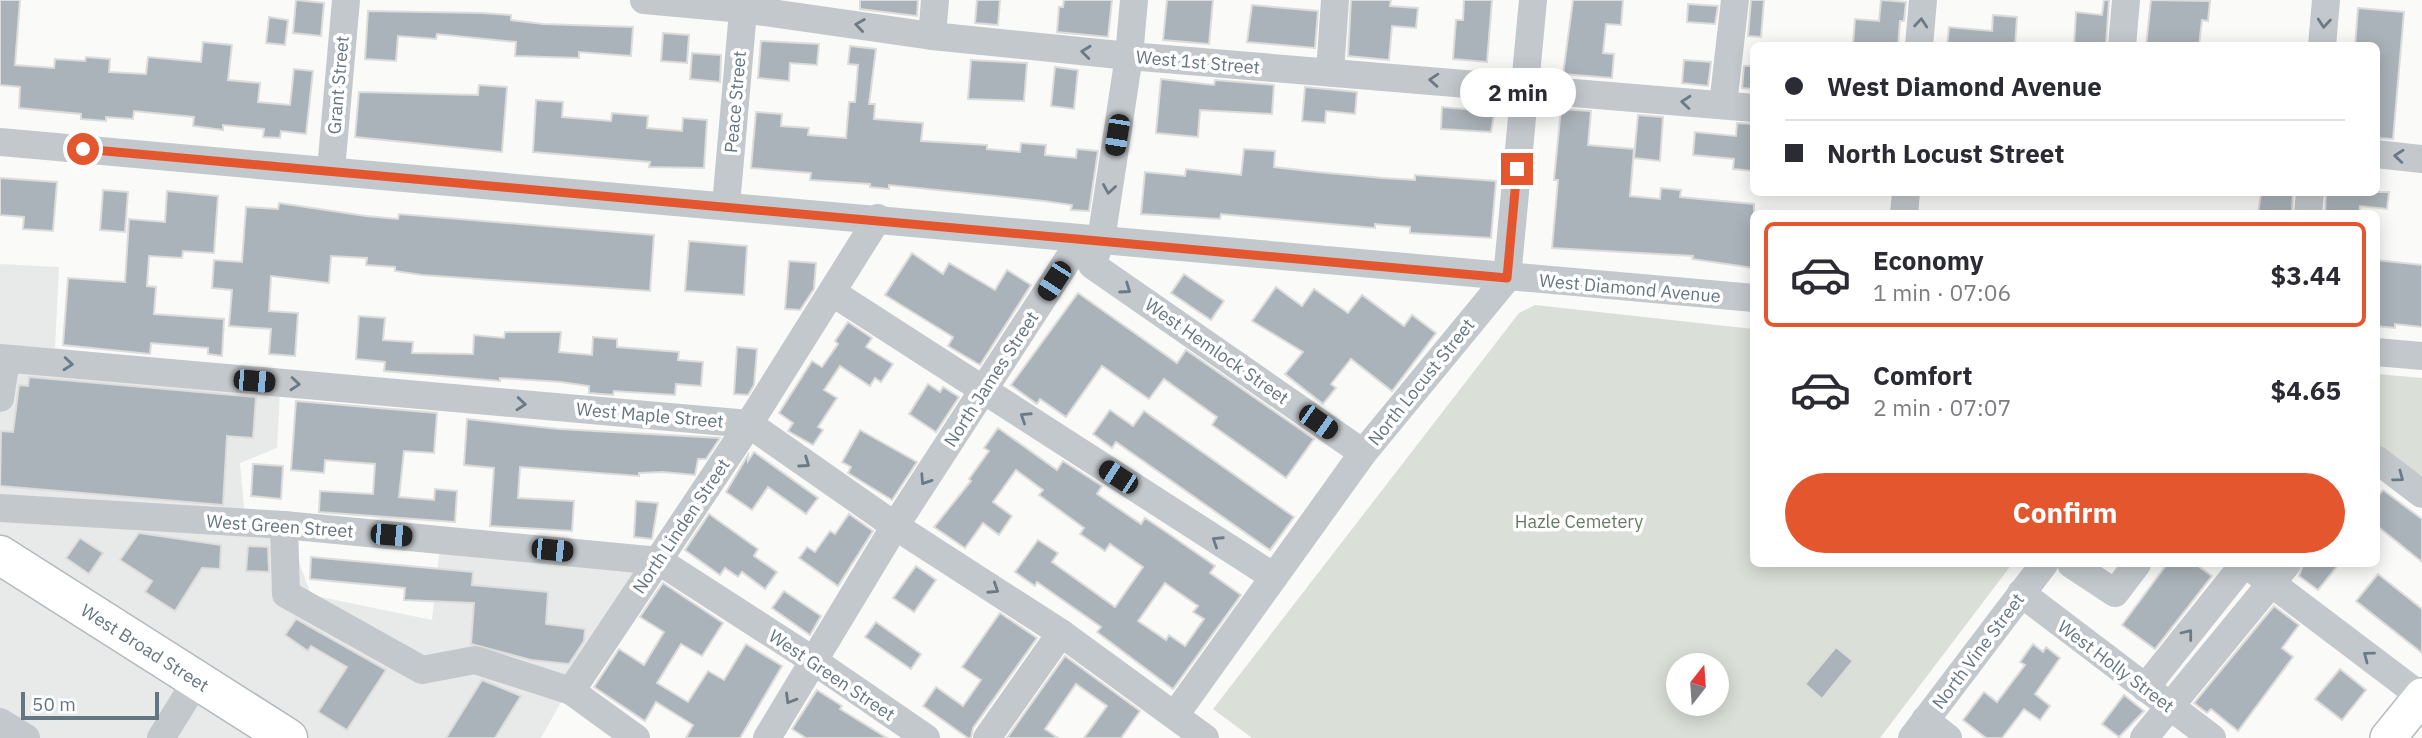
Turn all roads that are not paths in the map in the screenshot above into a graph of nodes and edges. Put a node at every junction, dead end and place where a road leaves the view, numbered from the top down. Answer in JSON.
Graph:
{"nodes":[{"id":1,"x":346,"y":0,"type":"edge"},
{"id":2,"x":644,"y":0,"type":"edge"},
{"id":3,"x":935,"y":0,"type":"edge"},
{"id":4,"x":1134,"y":0,"type":"edge"},
{"id":5,"x":1335,"y":0,"type":"edge"},
{"id":6,"x":1533,"y":0,"type":"edge"},
{"id":7,"x":1735,"y":0,"type":"edge"},
{"id":8,"x":1923,"y":0,"type":"edge"},
{"id":9,"x":2126,"y":0,"type":"edge"},
{"id":10,"x":2326,"y":0,"type":"edge"},
{"id":11,"x":743,"y":4,"type":"edge"},
{"id":12,"x":932,"y":36,"type":"junction"},
{"id":13,"x":1919,"y":42,"type":"edge"},
{"id":14,"x":2122,"y":42,"type":"edge"},
{"id":15,"x":2322,"y":42,"type":"edge"},
{"id":16,"x":1129,"y":56,"type":"junction"},
{"id":17,"x":1330,"y":72,"type":"junction"},
{"id":18,"x":1524,"y":87,"type":"junction"},
{"id":19,"x":1723,"y":106,"type":"junction"},
{"id":20,"x":1750,"y":108,"type":"edge"},
{"id":21,"x":0,"y":142,"type":"edge"},
{"id":22,"x":2380,"y":154,"type":"edge"},
{"id":23,"x":2422,"y":159,"type":"edge"},
{"id":24,"x":331,"y":170,"type":"junction"},
{"id":25,"x":726,"y":205,"type":"junction"},
{"id":26,"x":878,"y":218,"type":"junction"},
{"id":27,"x":1101,"y":240,"type":"junction"},
{"id":28,"x":1507,"y":278,"type":"junction"},
{"id":29,"x":833,"y":293,"type":"junction"},
{"id":30,"x":1750,"y":298,"type":"edge"},
{"id":31,"x":2380,"y":352,"type":"edge"},
{"id":32,"x":2422,"y":356,"type":"edge"},
{"id":33,"x":3,"y":359,"type":"edge"},
{"id":34,"x":984,"y":391,"type":"junction"},
{"id":35,"x":0,"y":398,"type":"edge"},
{"id":36,"x":749,"y":424,"type":"junction"},
{"id":37,"x":1363,"y":453,"type":"junction"},
{"id":38,"x":2380,"y":463,"type":"edge"},
{"id":39,"x":2422,"y":494,"type":"edge"},
{"id":40,"x":0,"y":508,"type":"edge"},
{"id":41,"x":284,"y":525,"type":"junction"},
{"id":42,"x":895,"y":526,"type":"junction"},
{"id":43,"x":0,"y":555,"type":"edge"},
{"id":44,"x":659,"y":561,"type":"junction"},
{"id":45,"x":2042,"y":567,"type":"edge"},
{"id":46,"x":2076,"y":567,"type":"edge"},
{"id":47,"x":2135,"y":567,"type":"edge"},
{"id":48,"x":2243,"y":567,"type":"edge"},
{"id":49,"x":2256,"y":567,"type":"edge"},
{"id":50,"x":2279,"y":573,"type":"edge"},
{"id":51,"x":1274,"y":578,"type":"junction"},
{"id":52,"x":2021,"y":593,"type":"junction"},
{"id":53,"x":1061,"y":633,"type":"junction"},
{"id":54,"x":814,"y":660,"type":"junction"},
{"id":55,"x":197,"y":680,"type":"junction"},
{"id":56,"x":2146,"y":688,"type":"junction"},
{"id":57,"x":571,"y":691,"type":"junction"},
{"id":58,"x":2422,"y":697,"type":"edge"},
{"id":59,"x":2169,"y":706,"type":"junction"},
{"id":60,"x":1175,"y":715,"type":"junction"},
{"id":61,"x":0,"y":722,"type":"edge"},
{"id":62,"x":1918,"y":729,"type":"edge"},
{"id":63,"x":26,"y":738,"type":"edge"},
{"id":64,"x":161,"y":738,"type":"edge"},
{"id":65,"x":288,"y":738,"type":"edge"},
{"id":66,"x":636,"y":738,"type":"edge"},
{"id":67,"x":767,"y":738,"type":"edge"},
{"id":68,"x":926,"y":738,"type":"edge"},
{"id":69,"x":988,"y":738,"type":"edge"},
{"id":70,"x":1205,"y":738,"type":"edge"},
{"id":71,"x":1948,"y":738,"type":"edge"},
{"id":72,"x":2144,"y":738,"type":"edge"},
{"id":73,"x":2212,"y":738,"type":"edge"},
{"id":74,"x":2388,"y":738,"type":"edge"}],
"edges":[{"from":1,"to":24,"type":"street","name":"Grant Street"},
{"from":2,"to":11,"type":"street","name":"West 1st Street"},
{"from":3,"to":12,"type":"street"},
{"from":4,"to":16,"type":"street"},
{"from":5,"to":17,"type":"street"},
{"from":6,"to":18,"type":"street"},
{"from":7,"to":19,"type":"street"},
{"from":13,"to":8,"type":"street","one_way":true},
{"from":9,"to":14,"type":"street"},
{"from":10,"to":15,"type":"street","one_way":true},
{"from":12,"to":11,"type":"street","name":"West 1st Street","one_way":true},
{"from":11,"to":25,"type":"street","name":"Peace Street"},
{"from":16,"to":12,"type":"street","name":"West 1st Street","one_way":true},
{"from":16,"to":17,"type":"street","name":"West 1st Street"},
{"from":16,"to":27,"type":"street","one_way":true},
{"from":18,"to":17,"type":"street","name":"West 1st Street","one_way":true},
{"from":19,"to":18,"type":"street","name":"West 1st Street","one_way":true},
{"from":18,"to":28,"type":"street"},
{"from":19,"to":20,"type":"street","name":"West 1st Street"},
{"from":21,"to":24,"type":"street","name":"West Diamond Avenue"},
{"from":23,"to":22,"type":"street","one_way":true},
{"from":24,"to":25,"type":"street","name":"West Diamond Avenue"},
{"from":25,"to":26,"type":"street","name":"West Diamond Avenue"},
{"from":26,"to":27,"type":"street","name":"West Diamond Avenue"},
{"from":26,"to":29,"type":"street","name":"North Linden Street"},
{"from":27,"to":28,"type":"street","name":"West Diamond Avenue"},
{"from":27,"to":34,"type":"street","name":"North James Street"},
{"from":27,"to":37,"type":"street","name":"West Hemlock Street","one_way":true},
{"from":28,"to":30,"type":"street","name":"West Diamond Avenue"},
{"from":28,"to":37,"type":"street","name":"North Locust Street"},
{"from":29,"to":34,"type":"street"},
{"from":29,"to":36,"type":"street","name":"North Linden Street"},
{"from":31,"to":32,"type":"street"},
{"from":33,"to":35,"type":"street"},
{"from":33,"to":36,"type":"street","name":"West Maple Street","one_way":true},
{"from":34,"to":42,"type":"street","name":"North James Street","one_way":true},
{"from":51,"to":34,"type":"street","one_way":true},
{"from":36,"to":42,"type":"street","name":"West Maple Street","one_way":true},
{"from":36,"to":44,"type":"street","name":"North Linden Street"},
{"from":37,"to":51,"type":"street","name":"North Locust Street"},
{"from":38,"to":39,"type":"street","one_way":true},
{"from":40,"to":41,"type":"street","name":"West Green Street"},
{"from":41,"to":44,"type":"street","name":"West Green Street"},
{"from":41,"to":57,"type":"street"},
{"from":42,"to":53,"type":"street","name":"West Maple Street","one_way":true},
{"from":42,"to":54,"type":"street","name":"North James Street"},
{"from":43,"to":55,"type":"highway","name":"West Broad Street"},
{"from":44,"to":54,"type":"street","name":"West Green Street"},
{"from":44,"to":57,"type":"street","name":"North Linden Street"},
{"from":45,"to":52,"type":"street","name":"North Vine Street"},
{"from":46,"to":47,"type":"street"},
{"from":56,"to":48,"type":"street","one_way":true},
{"from":49,"to":50,"type":"street"},
{"from":58,"to":50,"type":"street","one_way":true},
{"from":50,"to":59,"type":"street"},
{"from":51,"to":60,"type":"street","name":"North Locust Street"},
{"from":52,"to":56,"type":"street","name":"West Holly Street"},
{"from":52,"to":62,"type":"street","name":"North Vine Street"},
{"from":53,"to":60,"type":"street","name":"West Maple Street"},
{"from":53,"to":69,"type":"street"},
{"from":54,"to":67,"type":"street","name":"North James Street","one_way":true},
{"from":54,"to":68,"type":"street","name":"West Green Street"},
{"from":55,"to":64,"type":"street"},
{"from":55,"to":65,"type":"highway","name":"West Broad Street"},
{"from":56,"to":59,"type":"street","name":"West Holly Street"},
{"from":57,"to":66,"type":"street"},
{"from":58,"to":74,"type":"main road"},
{"from":59,"to":72,"type":"street"},
{"from":59,"to":73,"type":"street","name":"West Holly Street"},
{"from":60,"to":70,"type":"street","name":"West Maple Street"},
{"from":61,"to":63,"type":"street"},
{"from":62,"to":71,"type":"street"}]}
